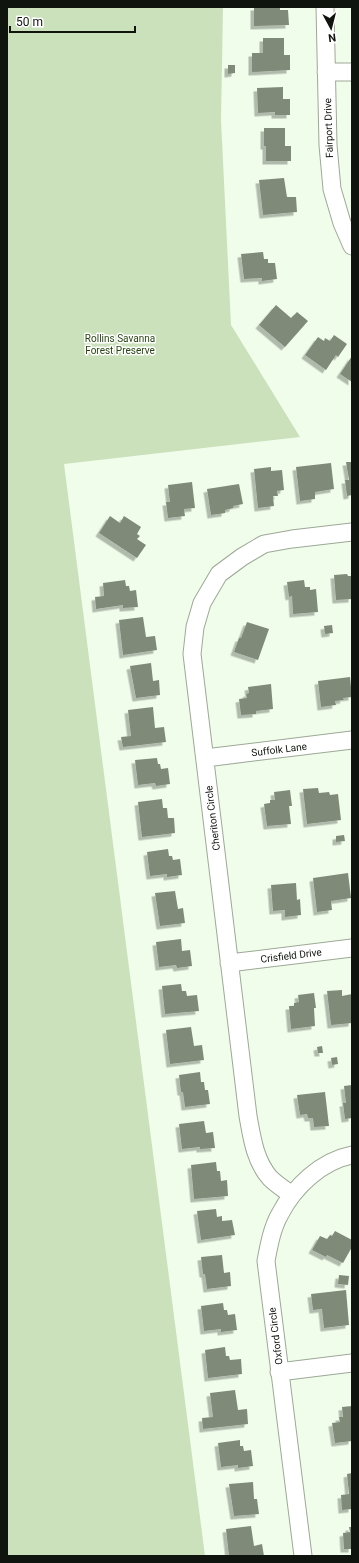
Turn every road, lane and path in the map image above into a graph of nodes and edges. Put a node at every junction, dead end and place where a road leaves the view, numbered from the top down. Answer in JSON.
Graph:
{"nodes":[{"id":1,"x":325,"y":7,"type":"edge"},
{"id":2,"x":326,"y":72,"type":"junction"},
{"id":3,"x":352,"y":72,"type":"edge"},
{"id":4,"x":352,"y":246,"type":"edge"},
{"id":5,"x":352,"y":532,"type":"edge"},
{"id":6,"x":352,"y":740,"type":"edge"},
{"id":7,"x":205,"y":758,"type":"junction"},
{"id":8,"x":352,"y":948,"type":"edge"},
{"id":9,"x":229,"y":963,"type":"junction"},
{"id":10,"x":352,"y":1155,"type":"edge"},
{"id":11,"x":292,"y":1195,"type":"junction"},
{"id":12,"x":352,"y":1363,"type":"edge"},
{"id":13,"x":279,"y":1372,"type":"junction"},
{"id":14,"x":303,"y":1556,"type":"edge"}],
"edges":[{"from":1,"to":2,"type":"street","name":"Fairport Drive"},
{"from":2,"to":3,"type":"street"},
{"from":2,"to":4,"type":"street","name":"Fairport Drive"},
{"from":5,"to":7,"type":"street","name":"Cheriton Circle"},
{"from":6,"to":7,"type":"street","name":"Suffolk Lane"},
{"from":7,"to":9,"type":"street","name":"Cheriton Circle"},
{"from":8,"to":9,"type":"street","name":"Crisfield Drive"},
{"from":9,"to":11,"type":"street","name":"Cheriton Circle"},
{"from":10,"to":11,"type":"street","name":"Oxford Circle"},
{"from":11,"to":13,"type":"street","name":"Oxford Circle"},
{"from":12,"to":13,"type":"street"},
{"from":13,"to":14,"type":"street","name":"Oxford Circle"}]}
